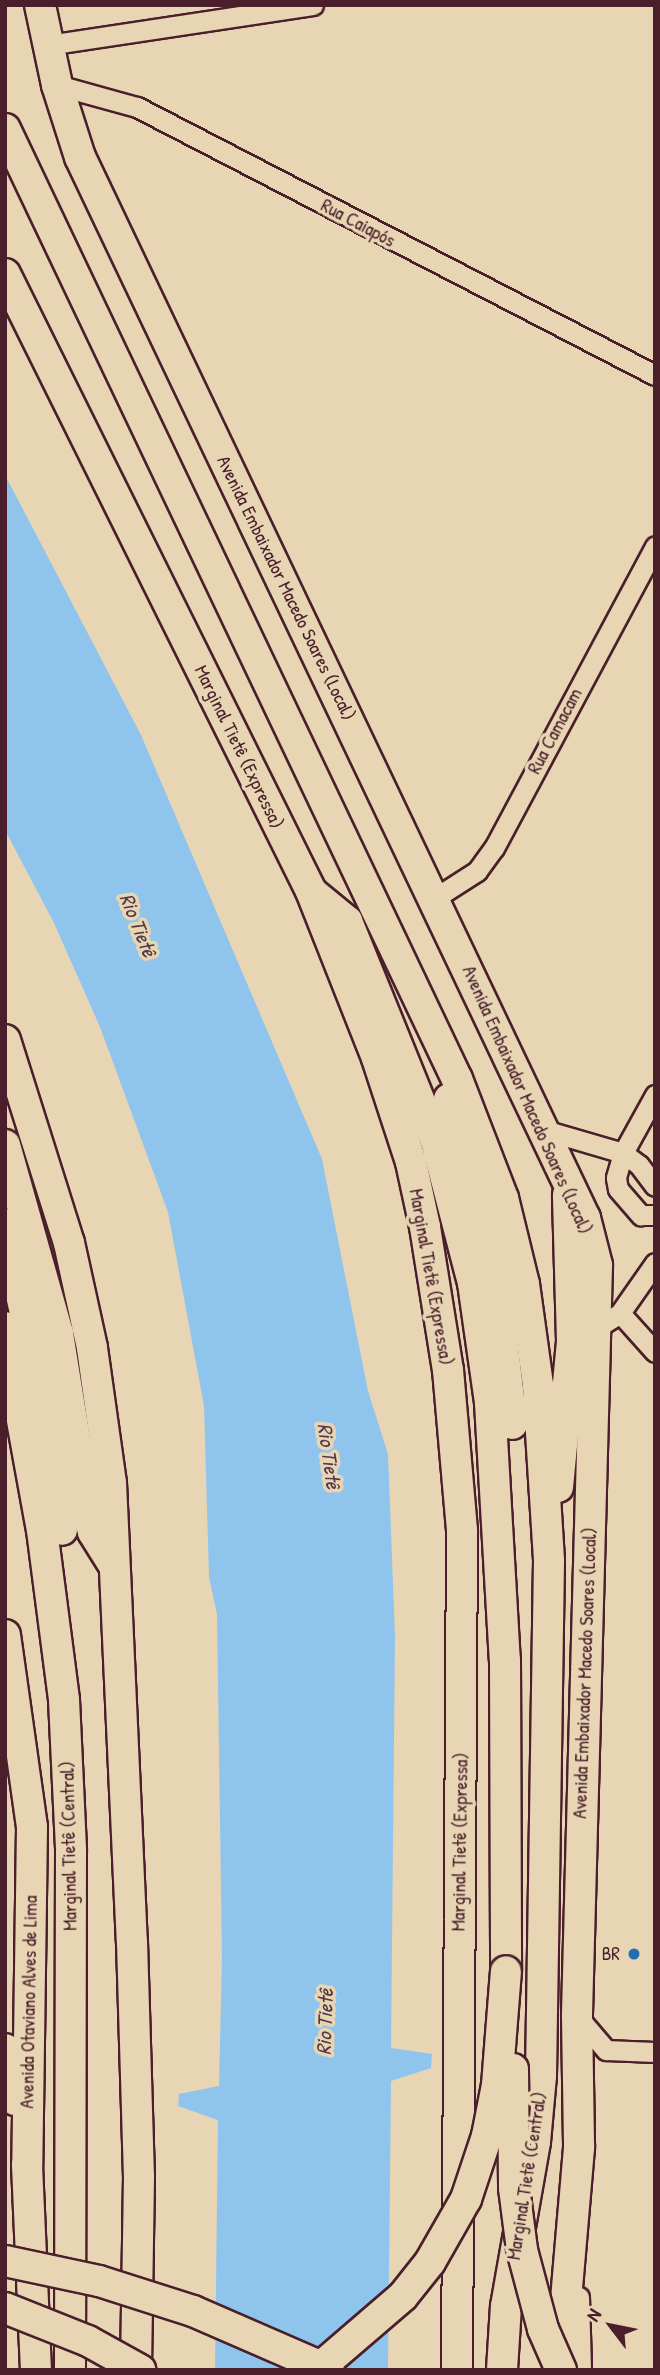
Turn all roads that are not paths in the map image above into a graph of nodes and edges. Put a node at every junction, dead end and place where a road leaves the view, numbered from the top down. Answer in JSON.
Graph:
{"nodes":[{"id":1,"x":40,"y":5,"type":"edge"},
{"id":2,"x":313,"y":5,"type":"edge"},
{"id":3,"x":48,"y":45,"type":"junction"},
{"id":4,"x":57,"y":85,"type":"junction"},
{"id":5,"x":5,"y":129,"type":"edge"},
{"id":6,"x":5,"y":274,"type":"edge"},
{"id":7,"x":655,"y":375,"type":"edge"},
{"id":8,"x":655,"y":546,"type":"edge"},
{"id":9,"x":311,"y":891,"type":"junction"},
{"id":10,"x":435,"y":898,"type":"junction"},
{"id":11,"x":436,"y":1031,"type":"junction"},
{"id":12,"x":5,"y":1040,"type":"edge"},
{"id":13,"x":655,"y":1095,"type":"edge"},
{"id":14,"x":541,"y":1129,"type":"junction"},
{"id":15,"x":5,"y":1145,"type":"edge"},
{"id":16,"x":623,"y":1153,"type":"junction"},
{"id":17,"x":567,"y":1184,"type":"junction"},
{"id":18,"x":655,"y":1186,"type":"edge"},
{"id":19,"x":655,"y":1215,"type":"edge"},
{"id":20,"x":5,"y":1224,"type":"edge"},
{"id":21,"x":655,"y":1263,"type":"edge"},
{"id":22,"x":609,"y":1320,"type":"junction"},
{"id":23,"x":5,"y":1327,"type":"edge"},
{"id":24,"x":655,"y":1352,"type":"edge"},
{"id":25,"x":549,"y":1561,"type":"junction"},
{"id":26,"x":115,"y":1567,"type":"junction"},
{"id":27,"x":5,"y":1635,"type":"edge"},
{"id":28,"x":505,"y":1660,"type":"junction"},
{"id":29,"x":64,"y":1700,"type":"junction"},
{"id":30,"x":506,"y":1971,"type":"junction"},
{"id":31,"x":577,"y":2016,"type":"junction"},
{"id":32,"x":5,"y":2049,"type":"edge"},
{"id":33,"x":655,"y":2052,"type":"edge"},
{"id":34,"x":27,"y":2165,"type":"junction"},
{"id":35,"x":576,"y":2189,"type":"junction"},
{"id":36,"x":5,"y":2261,"type":"edge"},
{"id":37,"x":5,"y":2308,"type":"edge"},
{"id":38,"x":36,"y":2370,"type":"edge"},
{"id":39,"x":70,"y":2370,"type":"edge"},
{"id":40,"x":138,"y":2370,"type":"edge"},
{"id":41,"x":317,"y":2370,"type":"edge"},
{"id":42,"x":329,"y":2370,"type":"edge"},
{"id":43,"x":457,"y":2370,"type":"edge"},
{"id":44,"x":502,"y":2370,"type":"edge"},
{"id":45,"x":560,"y":2370,"type":"edge"},
{"id":46,"x":581,"y":2370,"type":"edge"}],
"edges":[{"from":1,"to":3,"type":"highway","name":"Avenida Embaixador Macedo Soares (Local)"},
{"from":2,"to":3,"type":"street"},
{"from":3,"to":4,"type":"highway","name":"Avenida Embaixador Macedo Soares (Local)"},
{"from":4,"to":7,"type":"street","name":"Rua Caiapós"},
{"from":4,"to":10,"type":"highway","name":"Avenida Embaixador Macedo Soares (Local)"},
{"from":5,"to":11,"type":"highway"},
{"from":6,"to":9,"type":"highway","name":"Marginal Tietê (Expressa)"},
{"from":8,"to":10,"type":"street","name":"Rua Camacam"},
{"from":9,"to":28,"type":"highway"},
{"from":9,"to":43,"type":"highway","name":"Marginal Tietê (Expressa)"},
{"from":10,"to":14,"type":"highway","name":"Avenida Embaixador Macedo Soares (Local)"},
{"from":11,"to":25,"type":"highway"},
{"from":11,"to":28,"type":"highway"},
{"from":12,"to":26,"type":"highway"},
{"from":13,"to":16,"type":"street"},
{"from":14,"to":16,"type":"street"},
{"from":14,"to":17,"type":"highway","name":"Avenida Embaixador Macedo Soares (Local)"},
{"from":15,"to":26,"type":"highway"},
{"from":16,"to":18,"type":"street"},
{"from":16,"to":19,"type":"street"},
{"from":17,"to":22,"type":"highway","name":"Avenida Embaixador Macedo Soares (Local)"},
{"from":17,"to":25,"type":"highway"},
{"from":20,"to":29,"type":"highway"},
{"from":21,"to":22,"type":"street"},
{"from":22,"to":24,"type":"street"},
{"from":22,"to":31,"type":"highway","name":"Avenida Embaixador Macedo Soares (Local)"},
{"from":23,"to":29,"type":"highway","name":"Marginal Tietê (Central)"},
{"from":25,"to":44,"type":"highway","name":"Marginal Tietê (Central)"},
{"from":26,"to":40,"type":"highway"},
{"from":27,"to":34,"type":"highway","name":"Avenida Otaviano Alves de Lima"},
{"from":28,"to":30,"type":"highway"},
{"from":29,"to":39,"type":"highway","name":"Marginal Tietê (Central)"},
{"from":30,"to":41,"type":"highway","bridge":true},
{"from":30,"to":45,"type":"highway","bridge":true},
{"from":31,"to":33,"type":"street"},
{"from":31,"to":35,"type":"highway","name":"Avenida Embaixador Macedo Soares (Local)"},
{"from":32,"to":34,"type":"highway"},
{"from":34,"to":38,"type":"highway","name":"Avenida Otaviano Alves de Lima"},
{"from":35,"to":45,"type":"highway","name":"Avenida Embaixador Macedo Soares (Local)"},
{"from":35,"to":46,"type":"street"},
{"from":36,"to":42,"type":"highway","bridge":true},
{"from":37,"to":40,"type":"highway","bridge":true}]}
